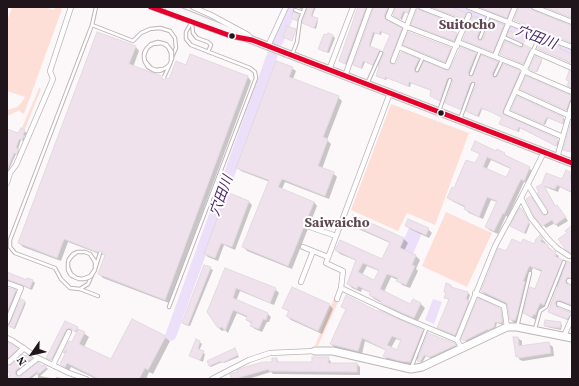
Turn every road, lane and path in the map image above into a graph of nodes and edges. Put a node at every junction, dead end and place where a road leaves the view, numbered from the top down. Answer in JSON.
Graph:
{"nodes":[{"id":1,"x":71,"y":7,"type":"edge"},
{"id":2,"x":96,"y":7,"type":"edge"},
{"id":3,"x":151,"y":7,"type":"edge"},
{"id":4,"x":169,"y":7,"type":"edge"},
{"id":5,"x":193,"y":7,"type":"edge"},
{"id":6,"x":286,"y":7,"type":"edge"},
{"id":7,"x":305,"y":7,"type":"edge"},
{"id":8,"x":353,"y":7,"type":"edge"},
{"id":9,"x":370,"y":7,"type":"edge"},
{"id":10,"x":392,"y":7,"type":"edge"},
{"id":11,"x":414,"y":7,"type":"edge"},
{"id":12,"x":421,"y":7,"type":"edge"},
{"id":13,"x":469,"y":7,"type":"edge"},
{"id":14,"x":515,"y":7,"type":"edge"},
{"id":15,"x":534,"y":7,"type":"edge"},
{"id":16,"x":294,"y":10,"type":"dead end"},
{"id":17,"x":302,"y":13,"type":"junction"},
{"id":18,"x":489,"y":14,"type":"junction"},
{"id":19,"x":469,"y":15,"type":"dead end"},
{"id":20,"x":192,"y":22,"type":"junction"},
{"id":21,"x":509,"y":22,"type":"junction"},
{"id":22,"x":572,"y":22,"type":"edge"},
{"id":23,"x":465,"y":24,"type":"junction"},
{"id":24,"x":92,"y":25,"type":"junction"},
{"id":25,"x":407,"y":27,"type":"junction"},
{"id":26,"x":503,"y":37,"type":"junction"},
{"id":27,"x":480,"y":38,"type":"dead end"},
{"id":28,"x":252,"y":40,"type":"junction"},
{"id":29,"x":458,"y":44,"type":"junction"},
{"id":30,"x":536,"y":44,"type":"dead end"},
{"id":31,"x":522,"y":45,"type":"dead end"},
{"id":32,"x":268,"y":46,"type":"junction"},
{"id":33,"x":399,"y":47,"type":"junction"},
{"id":34,"x":572,"y":48,"type":"edge"},
{"id":35,"x":480,"y":51,"type":"junction"},
{"id":36,"x":533,"y":51,"type":"junction"},
{"id":37,"x":208,"y":52,"type":"junction"},
{"id":38,"x":381,"y":53,"type":"dead end"},
{"id":39,"x":292,"y":55,"type":"junction"},
{"id":40,"x":495,"y":56,"type":"junction"},
{"id":41,"x":423,"y":57,"type":"junction"},
{"id":42,"x":502,"y":60,"type":"junction"},
{"id":43,"x":393,"y":61,"type":"dead end"},
{"id":44,"x":572,"y":68,"type":"edge"},
{"id":45,"x":329,"y":70,"type":"junction"},
{"id":46,"x":417,"y":70,"type":"dead end"},
{"id":47,"x":525,"y":70,"type":"junction"},
{"id":48,"x":471,"y":74,"type":"dead end"},
{"id":49,"x":495,"y":75,"type":"dead end"},
{"id":50,"x":345,"y":76,"type":"junction"},
{"id":51,"x":164,"y":77,"type":"dead end"},
{"id":52,"x":450,"y":80,"type":"dead end"},
{"id":53,"x":367,"y":84,"type":"junction"},
{"id":54,"x":473,"y":84,"type":"dead end"},
{"id":55,"x":515,"y":91,"type":"junction"},
{"id":56,"x":572,"y":92,"type":"edge"},
{"id":57,"x":390,"y":93,"type":"junction"},
{"id":58,"x":572,"y":104,"type":"edge"},
{"id":59,"x":438,"y":112,"type":"junction"},
{"id":60,"x":570,"y":116,"type":"edge"},
{"id":61,"x":460,"y":120,"type":"junction"},
{"id":62,"x":563,"y":137,"type":"junction"},
{"id":63,"x":544,"y":152,"type":"junction"},
{"id":64,"x":557,"y":158,"type":"junction"},
{"id":65,"x":572,"y":163,"type":"edge"},
{"id":66,"x":7,"y":167,"type":"edge"},
{"id":67,"x":12,"y":169,"type":"junction"},
{"id":68,"x":7,"y":183,"type":"edge"},
{"id":69,"x":528,"y":185,"type":"junction"},
{"id":70,"x":521,"y":198,"type":"junction"},
{"id":71,"x":545,"y":212,"type":"dead end"},
{"id":72,"x":310,"y":227,"type":"dead end"},
{"id":73,"x":336,"y":236,"type":"junction"},
{"id":74,"x":302,"y":247,"type":"dead end"},
{"id":75,"x":313,"y":251,"type":"junction"},
{"id":76,"x":100,"y":253,"type":"dead end"},
{"id":77,"x":328,"y":256,"type":"junction"},
{"id":78,"x":570,"y":256,"type":"dead end"},
{"id":79,"x":564,"y":262,"type":"dead end"},
{"id":80,"x":530,"y":273,"type":"dead end"},
{"id":81,"x":302,"y":282,"type":"dead end"},
{"id":82,"x":7,"y":284,"type":"edge"},
{"id":83,"x":341,"y":288,"type":"junction"},
{"id":84,"x":80,"y":289,"type":"junction"},
{"id":85,"x":475,"y":293,"type":"junction"},
{"id":86,"x":98,"y":296,"type":"dead end"},
{"id":87,"x":337,"y":299,"type":"dead end"},
{"id":88,"x":559,"y":304,"type":"dead end"},
{"id":89,"x":169,"y":307,"type":"dead end"},
{"id":90,"x":572,"y":309,"type":"edge"},
{"id":91,"x":572,"y":318,"type":"edge"},
{"id":92,"x":7,"y":322,"type":"edge"},
{"id":93,"x":427,"y":327,"type":"junction"},
{"id":94,"x":507,"y":327,"type":"junction"},
{"id":95,"x":517,"y":327,"type":"junction"},
{"id":96,"x":534,"y":330,"type":"junction"},
{"id":97,"x":564,"y":336,"type":"junction"},
{"id":98,"x":7,"y":338,"type":"edge"},
{"id":99,"x":572,"y":338,"type":"edge"},
{"id":100,"x":72,"y":340,"type":"dead end"},
{"id":101,"x":457,"y":340,"type":"junction"},
{"id":102,"x":24,"y":348,"type":"junction"},
{"id":103,"x":462,"y":348,"type":"junction"},
{"id":104,"x":314,"y":351,"type":"joint"},
{"id":105,"x":38,"y":358,"type":"junction"},
{"id":106,"x":10,"y":362,"type":"dead end"},
{"id":107,"x":53,"y":365,"type":"junction"},
{"id":108,"x":411,"y":369,"type":"junction"},
{"id":109,"x":19,"y":373,"type":"dead end"},
{"id":110,"x":86,"y":379,"type":"edge"},
{"id":111,"x":212,"y":379,"type":"edge"}],
"edges":[{"from":1,"to":67,"type":"street"},
{"from":2,"to":24,"type":"lane"},
{"from":3,"to":20,"type":"street"},
{"from":4,"to":28,"type":"main road"},
{"from":5,"to":28,"type":"street"},
{"from":6,"to":32,"type":"street"},
{"from":7,"to":17,"type":"lane"},
{"from":8,"to":45,"type":"street"},
{"from":9,"to":50,"type":"street"},
{"from":10,"to":25,"type":"street"},
{"from":11,"to":25,"type":"street"},
{"from":12,"to":23,"type":"street"},
{"from":13,"to":18,"type":"street"},
{"from":14,"to":21,"type":"street"},
{"from":15,"to":22,"type":"street"},
{"from":16,"to":17,"type":"lane"},
{"from":17,"to":39,"type":"lane"},
{"from":18,"to":21,"type":"street"},
{"from":18,"to":27,"type":"lane"},
{"from":19,"to":23,"type":"street"},
{"from":20,"to":28,"type":"street"},
{"from":20,"to":37,"type":"lane"},
{"from":20,"to":37,"type":"lane"},
{"from":21,"to":26,"type":"street"},
{"from":21,"to":34,"type":"street"},
{"from":23,"to":29,"type":"street"},
{"from":24,"to":51,"type":"lane","bridge":true},
{"from":24,"to":84,"type":"lane"},
{"from":25,"to":29,"type":"street"},
{"from":25,"to":33,"type":"street"},
{"from":26,"to":31,"type":"lane"},
{"from":26,"to":40,"type":"street"},
{"from":28,"to":32,"type":"main road"},
{"from":29,"to":35,"type":"street"},
{"from":29,"to":41,"type":"street"},
{"from":30,"to":36,"type":"lane"},
{"from":32,"to":39,"type":"main road"},
{"from":33,"to":41,"type":"street"},
{"from":33,"to":43,"type":"street"},
{"from":35,"to":40,"type":"street"},
{"from":35,"to":48,"type":"lane"},
{"from":36,"to":44,"type":"street"},
{"from":36,"to":47,"type":"street"},
{"from":37,"to":89,"type":"lane"},
{"from":38,"to":53,"type":"lane"},
{"from":39,"to":45,"type":"main road"},
{"from":40,"to":42,"type":"street"},
{"from":41,"to":46,"type":"lane"},
{"from":42,"to":47,"type":"street"},
{"from":42,"to":49,"type":"lane"},
{"from":45,"to":50,"type":"main road"},
{"from":47,"to":55,"type":"street"},
{"from":47,"to":56,"type":"street"},
{"from":50,"to":53,"type":"main road"},
{"from":52,"to":59,"type":"lane"},
{"from":53,"to":57,"type":"main road"},
{"from":54,"to":61,"type":"lane"},
{"from":55,"to":60,"type":"street"},
{"from":55,"to":62,"type":"street"},
{"from":57,"to":59,"type":"main road"},
{"from":57,"to":73,"type":"street"},
{"from":58,"to":60,"type":"street"},
{"from":59,"to":61,"type":"main road"},
{"from":60,"to":62,"type":"street"},
{"from":61,"to":63,"type":"main road"},
{"from":62,"to":64,"type":"street"},
{"from":63,"to":64,"type":"main road"},
{"from":63,"to":69,"type":"street"},
{"from":64,"to":65,"type":"main road"},
{"from":66,"to":67,"type":"street"},
{"from":67,"to":68,"type":"street"},
{"from":69,"to":70,"type":"street"},
{"from":69,"to":71,"type":"street"},
{"from":70,"to":78,"type":"street"},
{"from":70,"to":85,"type":"street"},
{"from":72,"to":73,"type":"street"},
{"from":73,"to":77,"type":"street"},
{"from":74,"to":75,"type":"street"},
{"from":75,"to":77,"type":"street"},
{"from":75,"to":81,"type":"street"},
{"from":76,"to":84,"type":"lane","bridge":true},
{"from":77,"to":83,"type":"street"},
{"from":79,"to":96,"type":"lane"},
{"from":80,"to":95,"type":"lane"},
{"from":82,"to":92,"type":"street"},
{"from":83,"to":87,"type":"street"},
{"from":83,"to":93,"type":"street"},
{"from":84,"to":86,"type":"lane"},
{"from":85,"to":94,"type":"street"},
{"from":85,"to":101,"type":"street"},
{"from":88,"to":90,"type":"street"},
{"from":91,"to":97,"type":"street"},
{"from":93,"to":101,"type":"street"},
{"from":93,"to":108,"type":"lane"},
{"from":94,"to":95,"type":"street"},
{"from":94,"to":103,"type":"street"},
{"from":95,"to":96,"type":"street"},
{"from":96,"to":97,"type":"street"},
{"from":97,"to":99,"type":"street"},
{"from":98,"to":102,"type":"street"},
{"from":100,"to":107,"type":"street"},
{"from":101,"to":103,"type":"street"},
{"from":102,"to":105,"type":"street"},
{"from":102,"to":106,"type":"street"},
{"from":103,"to":108,"type":"street"},
{"from":104,"to":108,"type":"street"},
{"from":104,"to":111,"type":"street"},
{"from":105,"to":107,"type":"street"},
{"from":105,"to":109,"type":"street"},
{"from":107,"to":110,"type":"street"}]}
